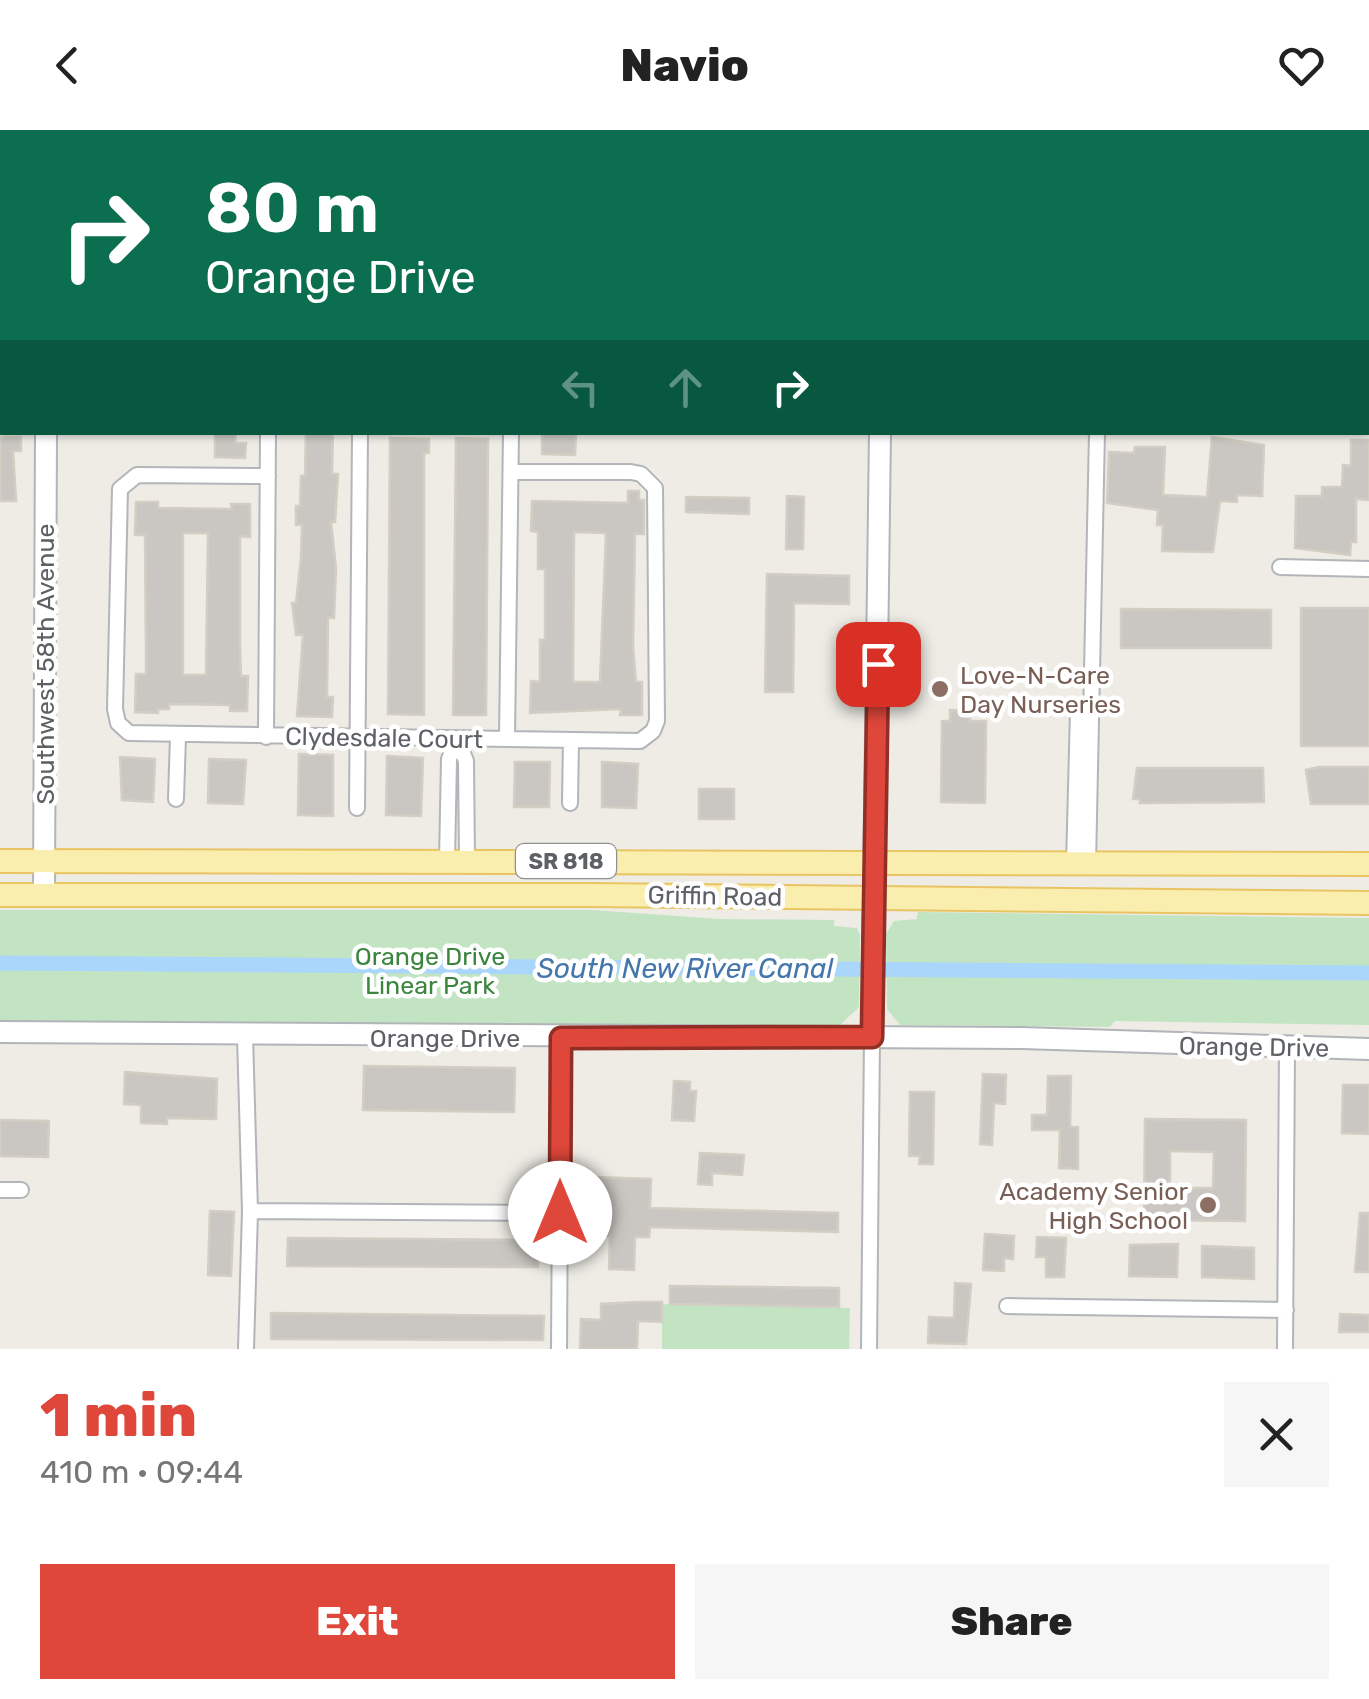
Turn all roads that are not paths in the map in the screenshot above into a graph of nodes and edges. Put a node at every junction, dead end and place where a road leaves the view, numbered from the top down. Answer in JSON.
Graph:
{"nodes":[{"id":1,"x":46,"y":435,"type":"edge"},
{"id":2,"x":268,"y":435,"type":"edge"},
{"id":3,"x":360,"y":435,"type":"edge"},
{"id":4,"x":511,"y":435,"type":"edge"},
{"id":5,"x":880,"y":435,"type":"edge"},
{"id":6,"x":1097,"y":435,"type":"edge"},
{"id":7,"x":510,"y":472,"type":"junction"},
{"id":8,"x":268,"y":476,"type":"junction"},
{"id":9,"x":1280,"y":567,"type":"dead end"},
{"id":10,"x":1369,"y":569,"type":"edge"},
{"id":11,"x":178,"y":736,"type":"junction"},
{"id":12,"x":266,"y":737,"type":"junction"},
{"id":13,"x":356,"y":738,"type":"junction"},
{"id":14,"x":457,"y":739,"type":"junction"},
{"id":15,"x":508,"y":739,"type":"junction"},
{"id":16,"x":571,"y":740,"type":"junction"},
{"id":17,"x":176,"y":799,"type":"dead end"},
{"id":18,"x":570,"y":803,"type":"dead end"},
{"id":19,"x":357,"y":808,"type":"dead end"},
{"id":20,"x":0,"y":861,"type":"edge"},
{"id":21,"x":457,"y":861,"type":"junction"},
{"id":22,"x":44,"y":862,"type":"junction"},
{"id":23,"x":876,"y":864,"type":"junction"},
{"id":24,"x":1284,"y":864,"type":"junction"},
{"id":25,"x":1369,"y":864,"type":"edge"},
{"id":26,"x":1081,"y":866,"type":"junction"},
{"id":27,"x":282,"y":894,"type":"junction"},
{"id":28,"x":0,"y":895,"type":"edge"},
{"id":29,"x":44,"y":896,"type":"junction"},
{"id":30,"x":874,"y":898,"type":"junction"},
{"id":31,"x":1231,"y":902,"type":"junction"},
{"id":32,"x":1369,"y":903,"type":"edge"},
{"id":33,"x":0,"y":1032,"type":"edge"},
{"id":34,"x":245,"y":1036,"type":"junction"},
{"id":35,"x":872,"y":1037,"type":"junction"},
{"id":36,"x":561,"y":1038,"type":"junction"},
{"id":37,"x":1287,"y":1048,"type":"junction"},
{"id":38,"x":1369,"y":1050,"type":"edge"},
{"id":39,"x":0,"y":1190,"type":"edge"},
{"id":40,"x":22,"y":1190,"type":"dead end"},
{"id":41,"x":250,"y":1211,"type":"junction"},
{"id":42,"x":560,"y":1213,"type":"junction"},
{"id":43,"x":1007,"y":1306,"type":"dead end"},
{"id":44,"x":1286,"y":1310,"type":"junction"},
{"id":45,"x":246,"y":1349,"type":"edge"},
{"id":46,"x":559,"y":1349,"type":"edge"},
{"id":47,"x":869,"y":1349,"type":"edge"},
{"id":48,"x":1285,"y":1349,"type":"edge"}],
"edges":[{"from":1,"to":22,"type":"street","name":"Southwest 58th Avenue"},
{"from":2,"to":8,"type":"street"},
{"from":3,"to":13,"type":"street"},
{"from":4,"to":7,"type":"street"},
{"from":5,"to":23,"type":"street"},
{"from":6,"to":26,"type":"street"},
{"from":7,"to":15,"type":"street"},
{"from":7,"to":16,"type":"street","name":"Clydesdale Court"},
{"from":8,"to":11,"type":"street","name":"Clydesdale Court"},
{"from":8,"to":12,"type":"street"},
{"from":9,"to":10,"type":"street"},
{"from":11,"to":12,"type":"street","name":"Clydesdale Court"},
{"from":11,"to":17,"type":"street"},
{"from":12,"to":13,"type":"street","name":"Clydesdale Court"},
{"from":13,"to":14,"type":"street","name":"Clydesdale Court"},
{"from":13,"to":19,"type":"street"},
{"from":14,"to":15,"type":"street","name":"Clydesdale Court"},
{"from":14,"to":21,"type":"street"},
{"from":15,"to":16,"type":"street","name":"Clydesdale Court"},
{"from":16,"to":18,"type":"street"},
{"from":20,"to":22,"type":"main road","name":"Griffin Road","number":"SR 818"},
{"from":21,"to":22,"type":"main road","name":"Griffin Road","number":"SR 818"},
{"from":21,"to":23,"type":"main road","name":"Griffin Road","number":"SR 818"},
{"from":21,"to":27,"type":"main road"},
{"from":22,"to":29,"type":"street","name":"Southwest 58th Avenue"},
{"from":23,"to":26,"type":"main road","name":"Griffin Road","number":"SR 818"},
{"from":23,"to":30,"type":"street"},
{"from":24,"to":25,"type":"main road","name":"Griffin Road","number":"SR 818"},
{"from":24,"to":26,"type":"main road","name":"Griffin Road","number":"SR 818"},
{"from":24,"to":31,"type":"main road"},
{"from":27,"to":29,"type":"main road","name":"Griffin Road","number":"SR 818"},
{"from":27,"to":30,"type":"main road","name":"Griffin Road","number":"SR 818"},
{"from":28,"to":29,"type":"main road","name":"Griffin Road","number":"SR 818"},
{"from":30,"to":31,"type":"main road","name":"Griffin Road","number":"SR 818"},
{"from":30,"to":35,"type":"street"},
{"from":31,"to":32,"type":"main road","name":"Griffin Road","number":"SR 818"},
{"from":33,"to":34,"type":"street","name":"Orange Drive"},
{"from":34,"to":36,"type":"street","name":"Orange Drive"},
{"from":34,"to":41,"type":"street"},
{"from":35,"to":36,"type":"street","name":"Orange Drive"},
{"from":35,"to":37,"type":"street","name":"Orange Drive"},
{"from":35,"to":47,"type":"street"},
{"from":36,"to":42,"type":"street"},
{"from":37,"to":38,"type":"street","name":"Orange Drive"},
{"from":37,"to":44,"type":"street"},
{"from":39,"to":40,"type":"street"},
{"from":41,"to":42,"type":"street"},
{"from":41,"to":45,"type":"street"},
{"from":42,"to":46,"type":"street"},
{"from":43,"to":44,"type":"street"},
{"from":44,"to":48,"type":"street"}]}
